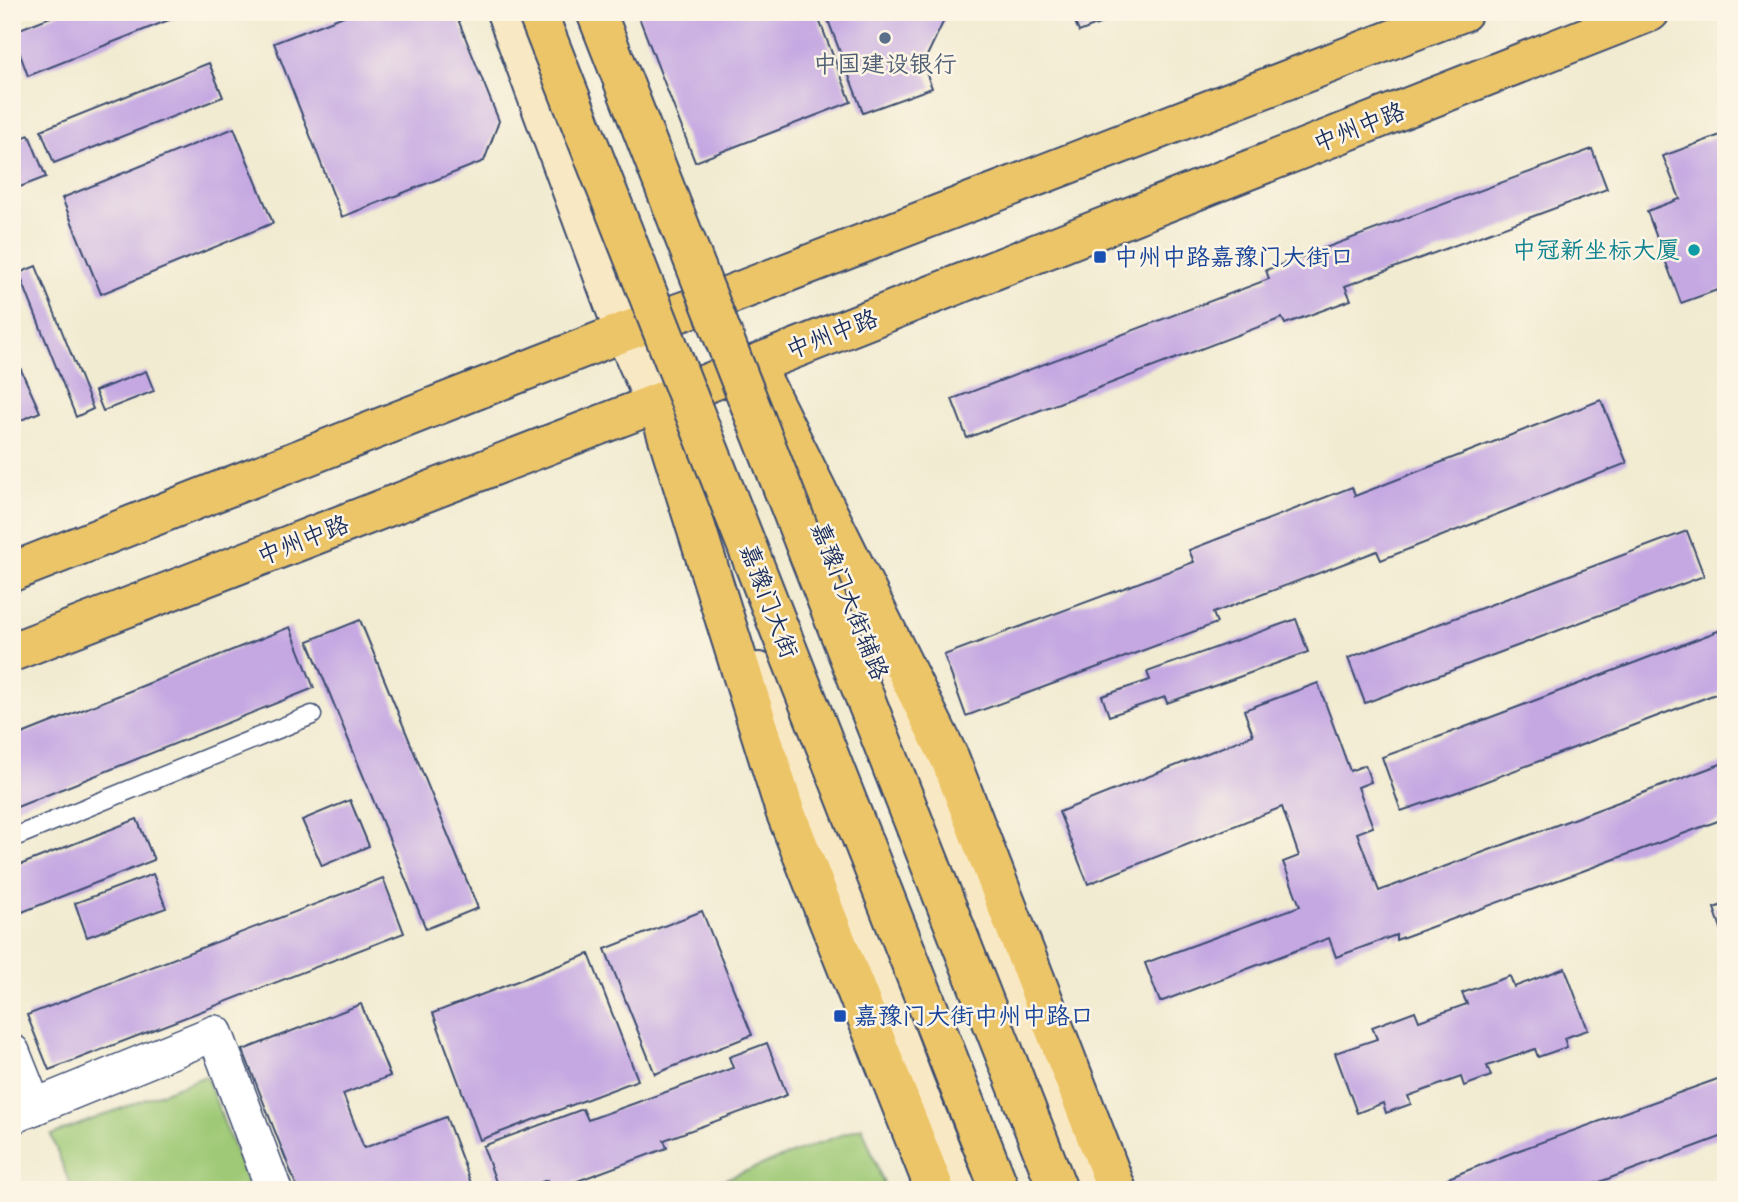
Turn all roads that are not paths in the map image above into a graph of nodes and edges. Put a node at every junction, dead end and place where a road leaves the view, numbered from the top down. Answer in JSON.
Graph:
{"nodes":[{"id":1,"x":506,"y":12,"type":"edge"},
{"id":2,"x":537,"y":12,"type":"edge"},
{"id":3,"x":596,"y":12,"type":"edge"},
{"id":4,"x":611,"y":12,"type":"edge"},
{"id":5,"x":1462,"y":12,"type":"edge"},
{"id":6,"x":1650,"y":12,"type":"edge"},
{"id":7,"x":724,"y":296,"type":"junction"},
{"id":8,"x":624,"y":332,"type":"junction"},
{"id":9,"x":755,"y":365,"type":"junction"},
{"id":10,"x":657,"y":403,"type":"junction"},
{"id":11,"x":12,"y":572,"type":"edge"},
{"id":12,"x":12,"y":652,"type":"edge"},
{"id":13,"x":312,"y":715,"type":"dead end"},
{"id":14,"x":12,"y":838,"type":"edge"},
{"id":15,"x":12,"y":1052,"type":"edge"},
{"id":16,"x":23,"y":1112,"type":"edge"},
{"id":17,"x":274,"y":1190,"type":"edge"},
{"id":18,"x":935,"y":1190,"type":"edge"},
{"id":19,"x":957,"y":1190,"type":"edge"},
{"id":20,"x":1000,"y":1190,"type":"edge"},
{"id":21,"x":1058,"y":1190,"type":"edge"},
{"id":22,"x":1089,"y":1190,"type":"edge"},
{"id":23,"x":1116,"y":1190,"type":"edge"}],
"edges":[{"from":1,"to":8,"type":"main road"},
{"from":2,"to":20,"type":"main road","name":"嘉豫门大街","bridge":true},
{"from":3,"to":21,"type":"main road","bridge":true},
{"from":4,"to":7,"type":"main road","name":"嘉豫门大街辅路"},
{"from":5,"to":7,"type":"main road"},
{"from":6,"to":9,"type":"main road","name":"中州中路"},
{"from":7,"to":8,"type":"main road"},
{"from":7,"to":9,"type":"main road","name":"嘉豫门大街辅路"},
{"from":8,"to":10,"type":"main road"},
{"from":8,"to":11,"type":"main road"},
{"from":9,"to":10,"type":"main road","name":"中州中路"},
{"from":9,"to":22,"type":"main road","name":"嘉豫门大街辅路"},
{"from":9,"to":23,"type":"main road"},
{"from":10,"to":12,"type":"main road","name":"中州中路"},
{"from":10,"to":18,"type":"main road"},
{"from":10,"to":19,"type":"main road"},
{"from":13,"to":14,"type":"lane"},
{"from":15,"to":16,"type":"street"},
{"from":16,"to":17,"type":"street"}]}
